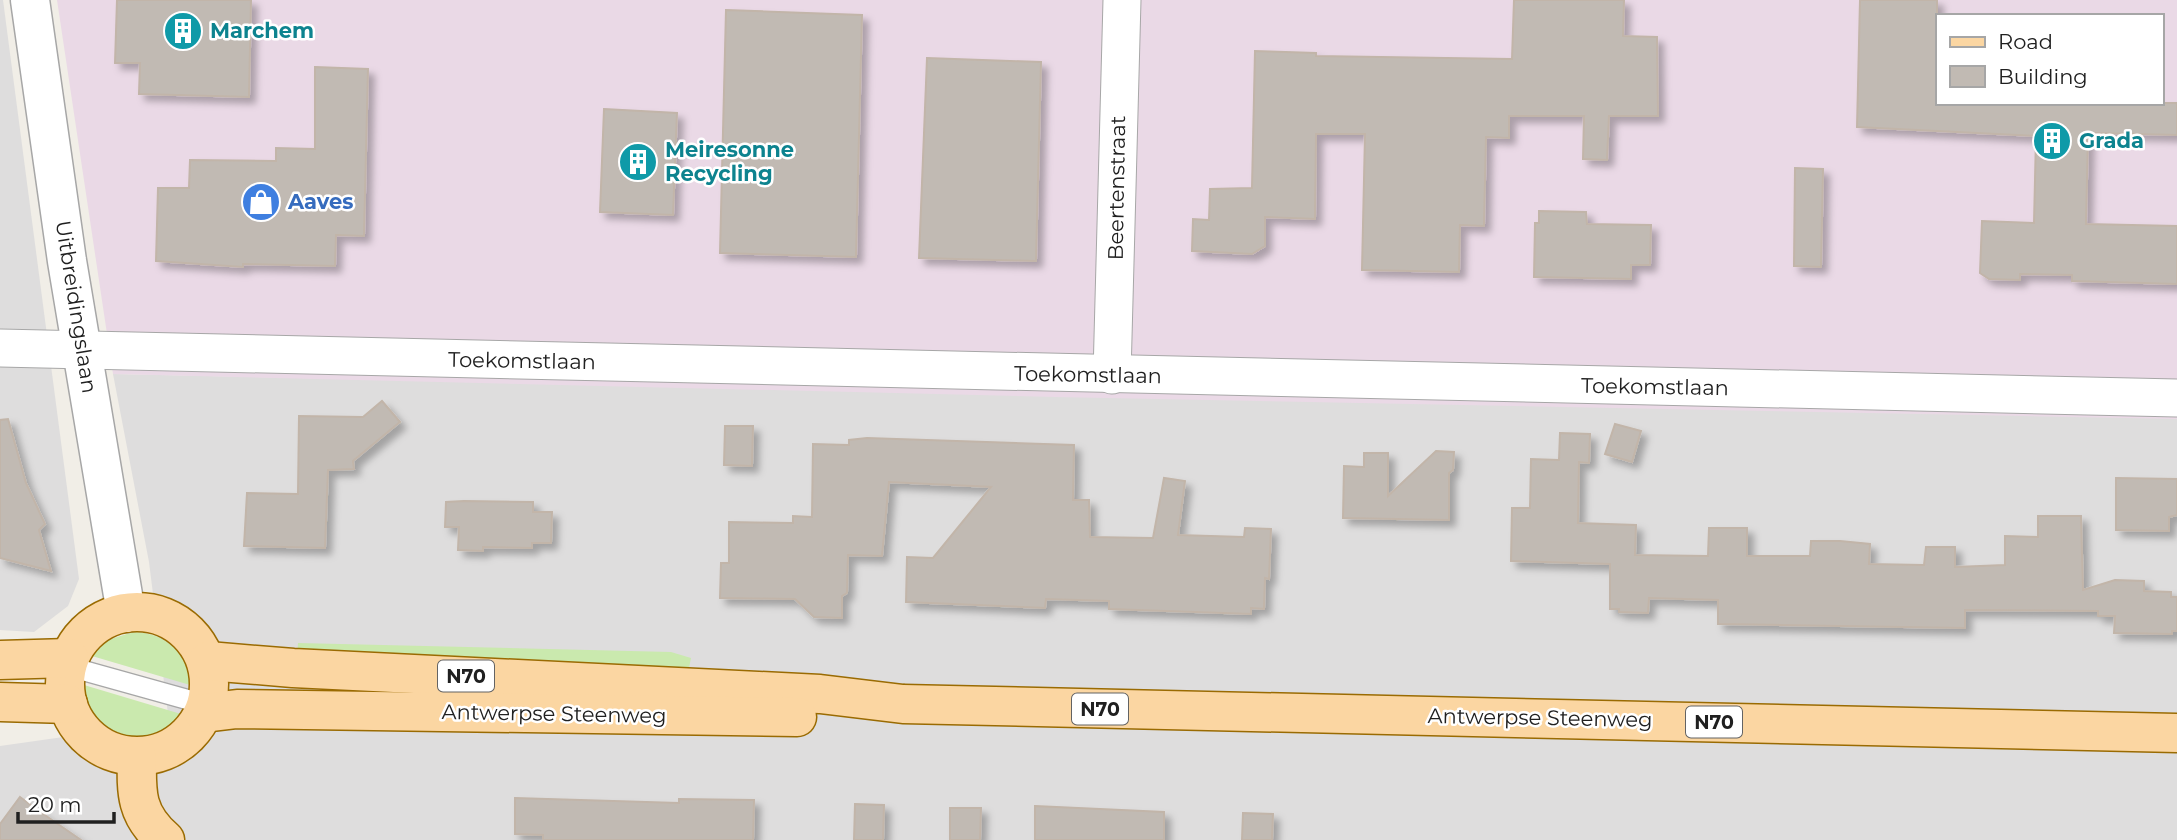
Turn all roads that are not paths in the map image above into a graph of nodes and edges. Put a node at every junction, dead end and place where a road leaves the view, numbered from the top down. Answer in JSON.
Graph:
{"nodes":[{"id":1,"x":30,"y":0,"type":"edge"},
{"id":2,"x":1122,"y":0,"type":"edge"},
{"id":3,"x":0,"y":348,"type":"edge"},
{"id":4,"x":83,"y":350,"type":"junction"},
{"id":5,"x":1112,"y":375,"type":"junction"},
{"id":6,"x":2177,"y":397,"type":"edge"},
{"id":7,"x":126,"y":613,"type":"junction"},
{"id":8,"x":0,"y":660,"type":"edge"},
{"id":9,"x":208,"y":661,"type":"junction"},
{"id":10,"x":68,"y":662,"type":"junction"},
{"id":11,"x":0,"y":702,"type":"edge"},
{"id":12,"x":68,"y":704,"type":"junction"},
{"id":13,"x":903,"y":704,"type":"junction"},
{"id":14,"x":206,"y":709,"type":"junction"},
{"id":15,"x":2177,"y":733,"type":"edge"},
{"id":16,"x":137,"y":757,"type":"junction"},
{"id":17,"x":165,"y":840,"type":"edge"}],
"edges":[{"from":1,"to":4,"type":"street","name":"Uitbreidingslaan"},
{"from":2,"to":5,"type":"street","name":"Beertenstraat"},
{"from":3,"to":4,"type":"street","name":"Toekomstlaan"},
{"from":4,"to":5,"type":"street","name":"Toekomstlaan"},
{"from":4,"to":7,"type":"street","name":"Uitbreidingslaan"},
{"from":5,"to":6,"type":"street","name":"Toekomstlaan"},
{"from":7,"to":9,"type":"main road"},
{"from":7,"to":10,"type":"main road"},
{"from":8,"to":10,"type":"main road"},
{"from":9,"to":13,"type":"main road","name":"Antwerpse Steenweg","number":"N70"},
{"from":9,"to":14,"type":"main road"},
{"from":10,"to":12,"type":"main road"},
{"from":10,"to":14,"type":"lane"},
{"from":11,"to":12,"type":"main road"},
{"from":12,"to":16,"type":"main road"},
{"from":13,"to":14,"type":"main road","name":"Antwerpse Steenweg","number":"N70"},
{"from":13,"to":15,"type":"main road","name":"Antwerpse Steenweg","number":"N70"},
{"from":14,"to":16,"type":"main road"},
{"from":16,"to":17,"type":"main road"}]}
